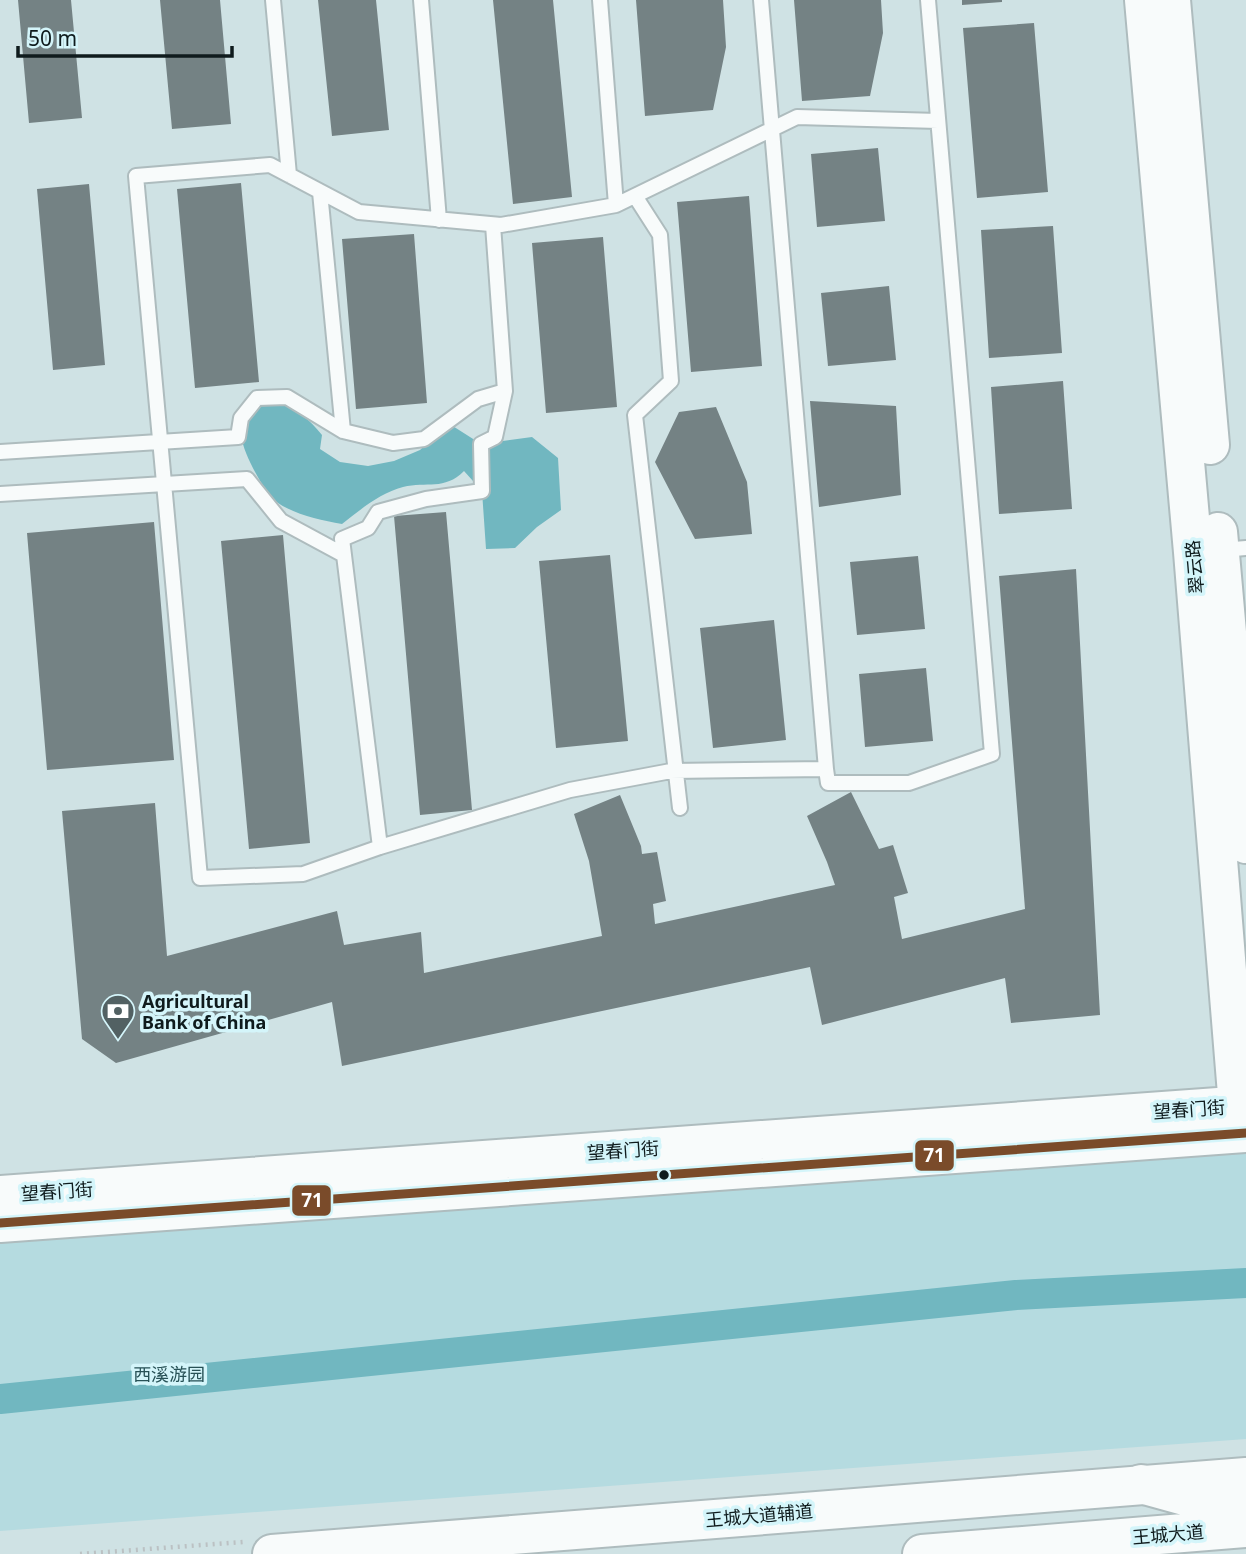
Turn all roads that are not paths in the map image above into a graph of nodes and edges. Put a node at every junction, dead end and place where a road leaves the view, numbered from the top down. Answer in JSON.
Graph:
{"nodes":[{"id":1,"x":273,"y":0,"type":"edge"},
{"id":2,"x":421,"y":0,"type":"edge"},
{"id":3,"x":600,"y":0,"type":"edge"},
{"id":4,"x":761,"y":0,"type":"edge"},
{"id":5,"x":928,"y":0,"type":"edge"},
{"id":6,"x":1144,"y":0,"type":"edge"},
{"id":7,"x":1171,"y":0,"type":"edge"},
{"id":8,"x":938,"y":121,"type":"junction"},
{"id":9,"x":772,"y":130,"type":"junction"},
{"id":10,"x":289,"y":175,"type":"junction"},
{"id":11,"x":320,"y":192,"type":"junction"},
{"id":12,"x":635,"y":196,"type":"junction"},
{"id":13,"x":616,"y":205,"type":"junction"},
{"id":14,"x":439,"y":220,"type":"junction"},
{"id":15,"x":494,"y":225,"type":"junction"},
{"id":16,"x":505,"y":391,"type":"junction"},
{"id":17,"x":343,"y":431,"type":"junction"},
{"id":18,"x":160,"y":442,"type":"junction"},
{"id":19,"x":0,"y":452,"type":"edge"},
{"id":20,"x":164,"y":484,"type":"junction"},
{"id":21,"x":0,"y":495,"type":"edge"},
{"id":22,"x":1219,"y":550,"type":"edge"},
{"id":23,"x":344,"y":555,"type":"junction"},
{"id":24,"x":826,"y":769,"type":"junction"},
{"id":25,"x":677,"y":771,"type":"junction"},
{"id":26,"x":680,"y":808,"type":"dead end"},
{"id":27,"x":1246,"y":844,"type":"edge"},
{"id":28,"x":380,"y":848,"type":"junction"},
{"id":29,"x":1243,"y":1119,"type":"edge"},
{"id":30,"x":0,"y":1195,"type":"edge"},
{"id":31,"x":0,"y":1223,"type":"edge"},
{"id":32,"x":1246,"y":1477,"type":"edge"},
{"id":33,"x":1141,"y":1484,"type":"junction"},
{"id":34,"x":1246,"y":1513,"type":"edge"},
{"id":35,"x":1246,"y":1528,"type":"edge"},
{"id":36,"x":272,"y":1554,"type":"edge"},
{"id":37,"x":922,"y":1554,"type":"edge"}],
"edges":[{"from":1,"to":10,"type":"lane"},
{"from":2,"to":14,"type":"lane"},
{"from":3,"to":13,"type":"lane"},
{"from":4,"to":9,"type":"lane"},
{"from":5,"to":8,"type":"lane"},
{"from":6,"to":22,"type":"main road","name":"翠云路"},
{"from":7,"to":22,"type":"main road","name":"翠云路"},
{"from":8,"to":9,"type":"lane"},
{"from":8,"to":24,"type":"lane"},
{"from":9,"to":12,"type":"lane"},
{"from":9,"to":24,"type":"lane"},
{"from":10,"to":11,"type":"lane"},
{"from":10,"to":18,"type":"lane"},
{"from":11,"to":14,"type":"lane"},
{"from":11,"to":17,"type":"lane"},
{"from":12,"to":13,"type":"lane"},
{"from":12,"to":25,"type":"lane"},
{"from":13,"to":15,"type":"lane"},
{"from":14,"to":15,"type":"lane"},
{"from":15,"to":16,"type":"lane"},
{"from":16,"to":17,"type":"lane"},
{"from":16,"to":23,"type":"lane"},
{"from":17,"to":18,"type":"lane"},
{"from":18,"to":19,"type":"lane"},
{"from":18,"to":20,"type":"lane"},
{"from":20,"to":21,"type":"lane"},
{"from":20,"to":23,"type":"lane"},
{"from":20,"to":28,"type":"lane"},
{"from":22,"to":27,"type":"main road","name":"翠云路"},
{"from":22,"to":29,"type":"main road","name":"翠云路"},
{"from":23,"to":28,"type":"lane"},
{"from":24,"to":25,"type":"lane"},
{"from":25,"to":26,"type":"lane"},
{"from":25,"to":28,"type":"lane"},
{"from":29,"to":30,"type":"main road","name":"望春门街"},
{"from":29,"to":31,"type":"main road","name":"望春门街"},
{"from":32,"to":33,"type":"main road","name":"王城大道辅道"},
{"from":33,"to":34,"type":"main road"},
{"from":33,"to":36,"type":"main road","name":"王城大道辅道"},
{"from":35,"to":37,"type":"main road","name":"王城大道"}]}
